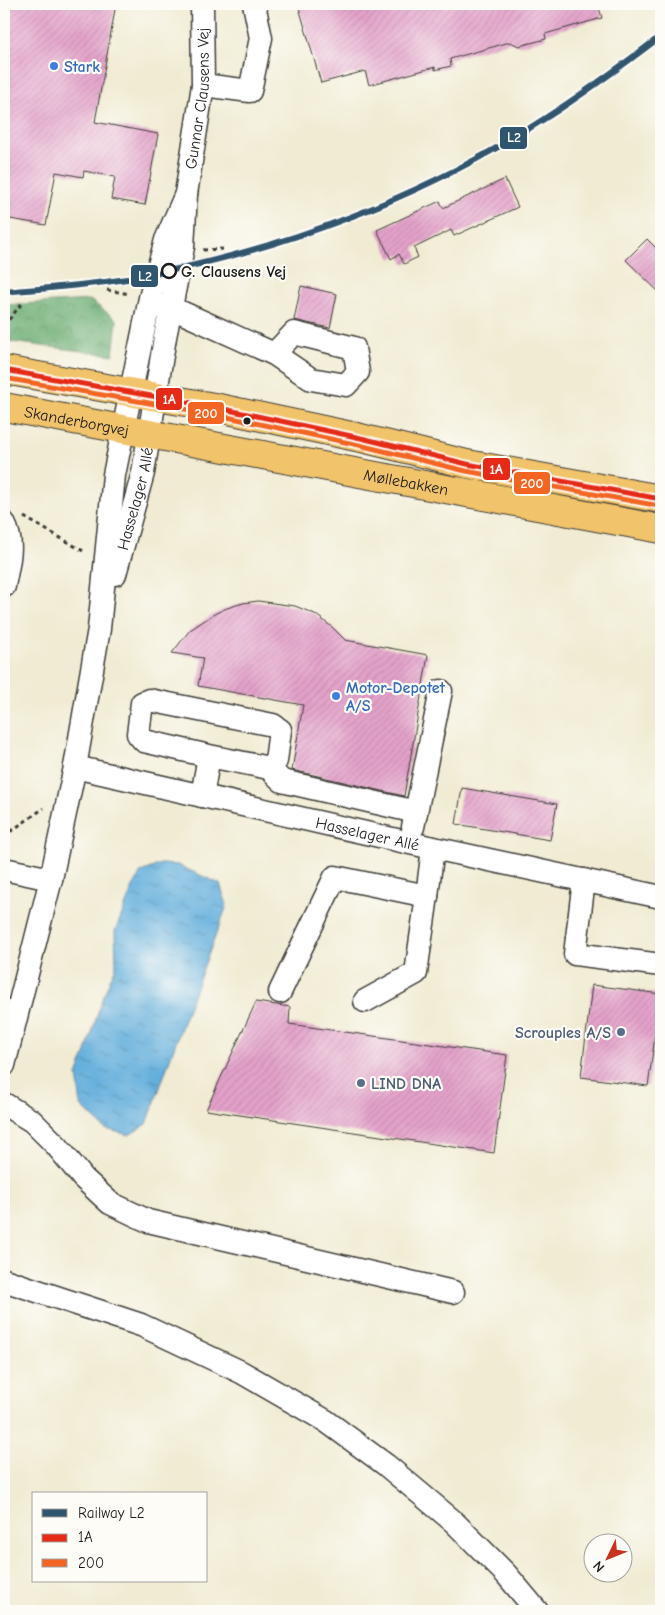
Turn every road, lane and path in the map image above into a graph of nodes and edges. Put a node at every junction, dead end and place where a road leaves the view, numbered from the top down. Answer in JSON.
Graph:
{"nodes":[{"id":1,"x":202,"y":4,"type":"edge"},
{"id":2,"x":254,"y":4,"type":"edge"},
{"id":3,"x":203,"y":85,"type":"junction"},
{"id":4,"x":22,"y":303,"type":"dead end"},
{"id":5,"x":160,"y":308,"type":"junction"},
{"id":6,"x":4,"y":326,"type":"edge"},
{"id":7,"x":274,"y":354,"type":"dead end"},
{"id":8,"x":4,"y":370,"type":"edge"},
{"id":9,"x":143,"y":394,"type":"junction"},
{"id":10,"x":4,"y":407,"type":"edge"},
{"id":11,"x":123,"y":429,"type":"junction"},
{"id":12,"x":150,"y":434,"type":"junction"},
{"id":13,"x":661,"y":499,"type":"edge"},
{"id":14,"x":12,"y":519,"type":"edge"},
{"id":15,"x":661,"y":529,"type":"edge"},
{"id":16,"x":106,"y":554,"type":"junction"},
{"id":17,"x":4,"y":586,"type":"edge"},
{"id":18,"x":99,"y":629,"type":"junction"},
{"id":19,"x":441,"y":691,"type":"dead end"},
{"id":20,"x":209,"y":756,"type":"junction"},
{"id":21,"x":75,"y":766,"type":"junction"},
{"id":22,"x":269,"y":768,"type":"junction"},
{"id":23,"x":202,"y":796,"type":"junction"},
{"id":24,"x":44,"y":808,"type":"dead end"},
{"id":25,"x":416,"y":812,"type":"junction"},
{"id":26,"x":4,"y":836,"type":"edge"},
{"id":27,"x":410,"y":843,"type":"junction"},
{"id":28,"x":434,"y":848,"type":"junction"},
{"id":29,"x":4,"y":870,"type":"edge"},
{"id":30,"x":51,"y":879,"type":"junction"},
{"id":31,"x":584,"y":880,"type":"junction"},
{"id":32,"x":427,"y":896,"type":"junction"},
{"id":33,"x":661,"y":897,"type":"edge"},
{"id":34,"x":661,"y":965,"type":"edge"},
{"id":35,"x":280,"y":992,"type":"dead end"},
{"id":36,"x":366,"y":1001,"type":"dead end"},
{"id":37,"x":4,"y":1066,"type":"edge"},
{"id":38,"x":4,"y":1104,"type":"edge"},
{"id":39,"x":4,"y":1280,"type":"edge"},
{"id":40,"x":453,"y":1292,"type":"dead end"},
{"id":41,"x":537,"y":1611,"type":"edge"}],
"edges":[{"from":1,"to":3,"type":"street","name":"Gunnar Clausens Vej"},
{"from":2,"to":3,"type":"street"},
{"from":3,"to":5,"type":"street","name":"Gunnar Clausens Vej"},
{"from":4,"to":6,"type":"path"},
{"from":5,"to":7,"type":"street"},
{"from":5,"to":9,"type":"street","name":"Gunnar Clausens Vej"},
{"from":8,"to":9,"type":"main road"},
{"from":9,"to":11,"type":"street","name":"Hasselager Allé"},
{"from":9,"to":12,"type":"street","name":"Hasselager Allé"},
{"from":9,"to":13,"type":"main road","name":"Møllebakken"},
{"from":10,"to":11,"type":"main road","name":"Skanderborgvej"},
{"from":11,"to":12,"type":"main road","name":"Skanderborgvej"},
{"from":11,"to":16,"type":"street","name":"Hasselager Allé"},
{"from":12,"to":15,"type":"main road","name":"Møllebakken"},
{"from":12,"to":18,"type":"street","name":"Hasselager Allé"},
{"from":14,"to":16,"type":"path"},
{"from":14,"to":17,"type":"street"},
{"from":16,"to":18,"type":"street","name":"Hasselager Allé"},
{"from":18,"to":21,"type":"street","name":"Hasselager Allé"},
{"from":19,"to":25,"type":"street"},
{"from":20,"to":22,"type":"street"},
{"from":20,"to":22,"type":"street"},
{"from":20,"to":23,"type":"street"},
{"from":21,"to":23,"type":"street","name":"Hasselager Allé"},
{"from":21,"to":30,"type":"street","name":"Hasselager Allé"},
{"from":22,"to":25,"type":"street"},
{"from":23,"to":27,"type":"street","name":"Hasselager Allé"},
{"from":24,"to":26,"type":"path"},
{"from":25,"to":27,"type":"street"},
{"from":27,"to":28,"type":"street","name":"Hasselager Allé"},
{"from":28,"to":31,"type":"street","name":"Hasselager Allé"},
{"from":28,"to":32,"type":"street"},
{"from":29,"to":30,"type":"street"},
{"from":30,"to":37,"type":"street","name":"Hasselager Allé"},
{"from":31,"to":33,"type":"street","name":"Hasselager Allé"},
{"from":31,"to":34,"type":"street"},
{"from":32,"to":35,"type":"street"},
{"from":32,"to":36,"type":"street"},
{"from":38,"to":40,"type":"street"},
{"from":39,"to":41,"type":"street"}]}
